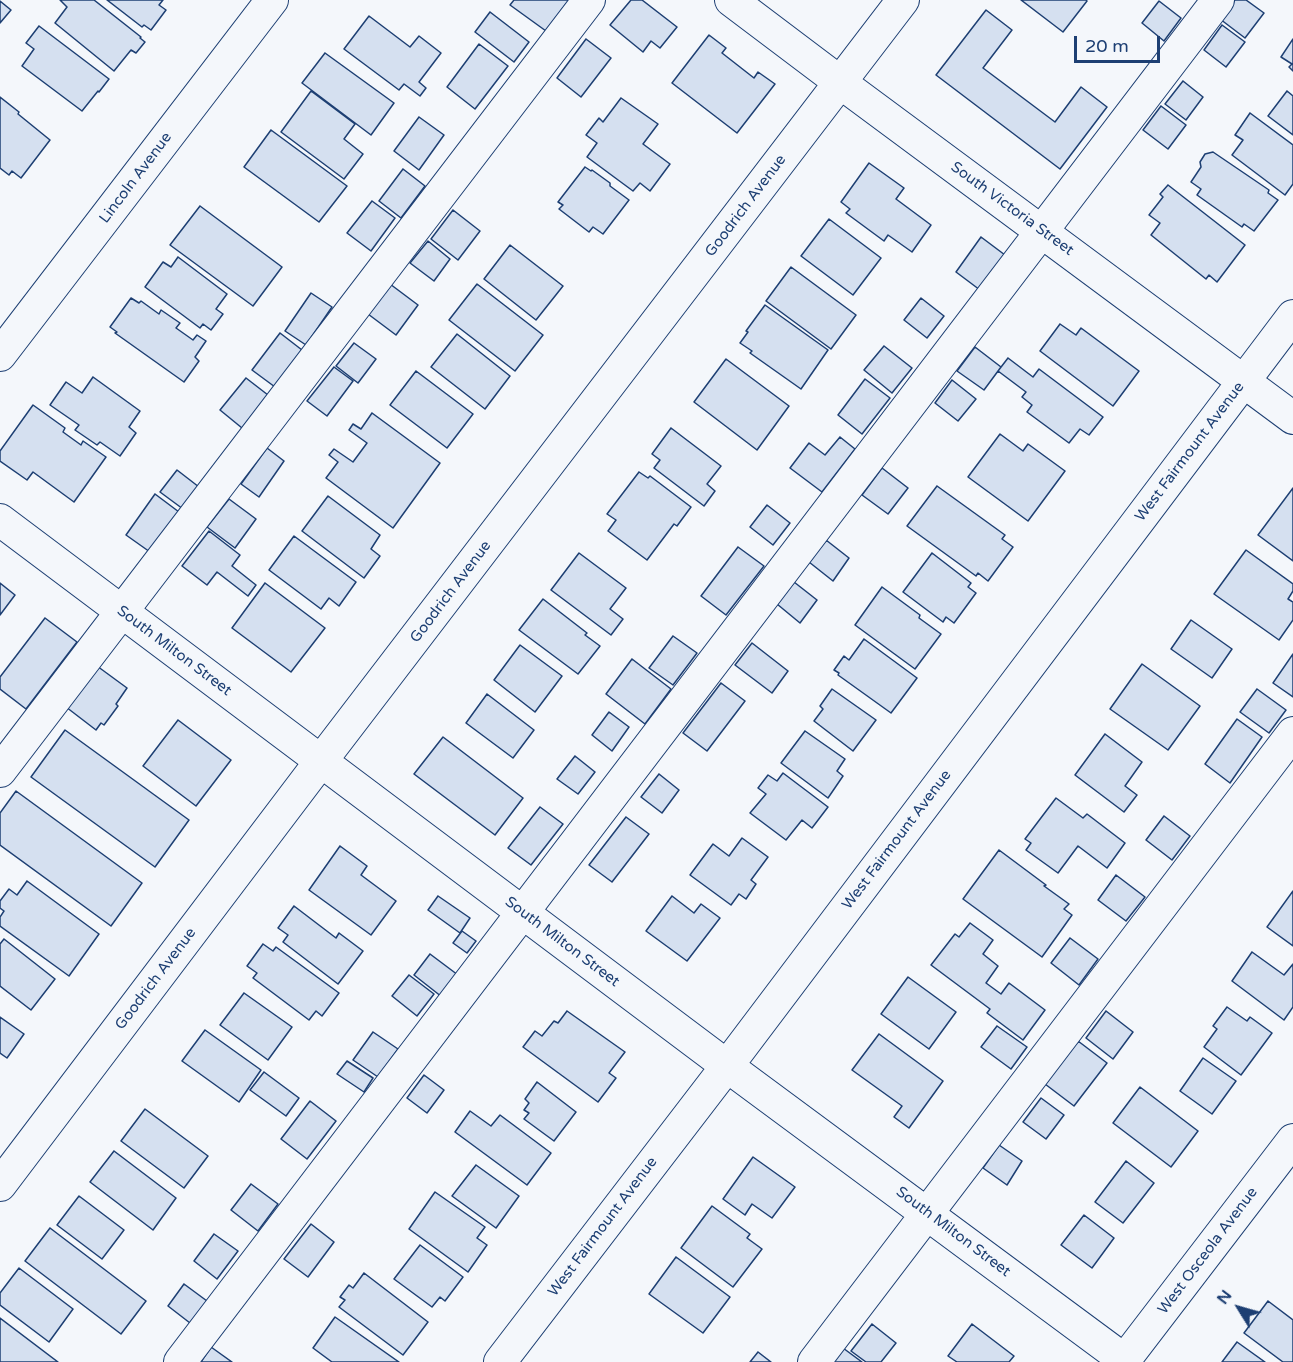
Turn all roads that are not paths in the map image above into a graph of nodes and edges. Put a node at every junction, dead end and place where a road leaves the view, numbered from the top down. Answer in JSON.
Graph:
{"nodes":[{"id":1,"x":272,"y":0,"type":"edge"},
{"id":2,"x":589,"y":0,"type":"edge"},
{"id":3,"x":731,"y":0,"type":"edge"},
{"id":4,"x":903,"y":0,"type":"edge"},
{"id":5,"x":1218,"y":0,"type":"edge"},
{"id":6,"x":841,"y":83,"type":"junction"},
{"id":7,"x":1042,"y":231,"type":"junction"},
{"id":8,"x":1293,"y":316,"type":"edge"},
{"id":9,"x":0,"y":355,"type":"edge"},
{"id":10,"x":1244,"y":381,"type":"junction"},
{"id":11,"x":1293,"y":418,"type":"edge"},
{"id":12,"x":0,"y":520,"type":"edge"},
{"id":13,"x":122,"y":612,"type":"junction"},
{"id":14,"x":1293,"y":732,"type":"edge"},
{"id":15,"x":321,"y":760,"type":"junction"},
{"id":16,"x":0,"y":771,"type":"edge"},
{"id":17,"x":523,"y":913,"type":"junction"},
{"id":18,"x":727,"y":1066,"type":"junction"},
{"id":19,"x":1293,"y":1140,"type":"edge"},
{"id":20,"x":0,"y":1185,"type":"edge"},
{"id":21,"x":927,"y":1213,"type":"junction"},
{"id":22,"x":1125,"y":1361,"type":"edge"},
{"id":23,"x":180,"y":1362,"type":"edge"},
{"id":24,"x":500,"y":1362,"type":"edge"},
{"id":25,"x":814,"y":1362,"type":"edge"}],
"edges":[{"from":1,"to":9,"type":"street","name":"Lincoln Avenue"},
{"from":2,"to":13,"type":"street"},
{"from":3,"to":6,"type":"street","name":"South Victoria Street"},
{"from":4,"to":6,"type":"street","name":"Goodrich Avenue"},
{"from":5,"to":7,"type":"street"},
{"from":6,"to":7,"type":"street","name":"South Victoria Street"},
{"from":6,"to":15,"type":"street","name":"Goodrich Avenue"},
{"from":7,"to":10,"type":"street","name":"South Victoria Street"},
{"from":7,"to":17,"type":"street"},
{"from":8,"to":10,"type":"street","name":"West Fairmount Avenue"},
{"from":10,"to":11,"type":"street","name":"South Victoria Street"},
{"from":10,"to":18,"type":"street","name":"West Fairmount Avenue"},
{"from":12,"to":13,"type":"street","name":"South Milton Street"},
{"from":13,"to":15,"type":"street","name":"South Milton Street"},
{"from":13,"to":16,"type":"street"},
{"from":14,"to":21,"type":"street"},
{"from":15,"to":17,"type":"street","name":"South Milton Street"},
{"from":15,"to":20,"type":"street","name":"Goodrich Avenue"},
{"from":17,"to":18,"type":"street","name":"South Milton Street"},
{"from":17,"to":23,"type":"street"},
{"from":18,"to":21,"type":"street","name":"South Milton Street"},
{"from":18,"to":24,"type":"street","name":"West Fairmount Avenue"},
{"from":19,"to":22,"type":"street","name":"West Osceola Avenue"},
{"from":21,"to":22,"type":"street","name":"South Milton Street"},
{"from":21,"to":25,"type":"street"}]}
